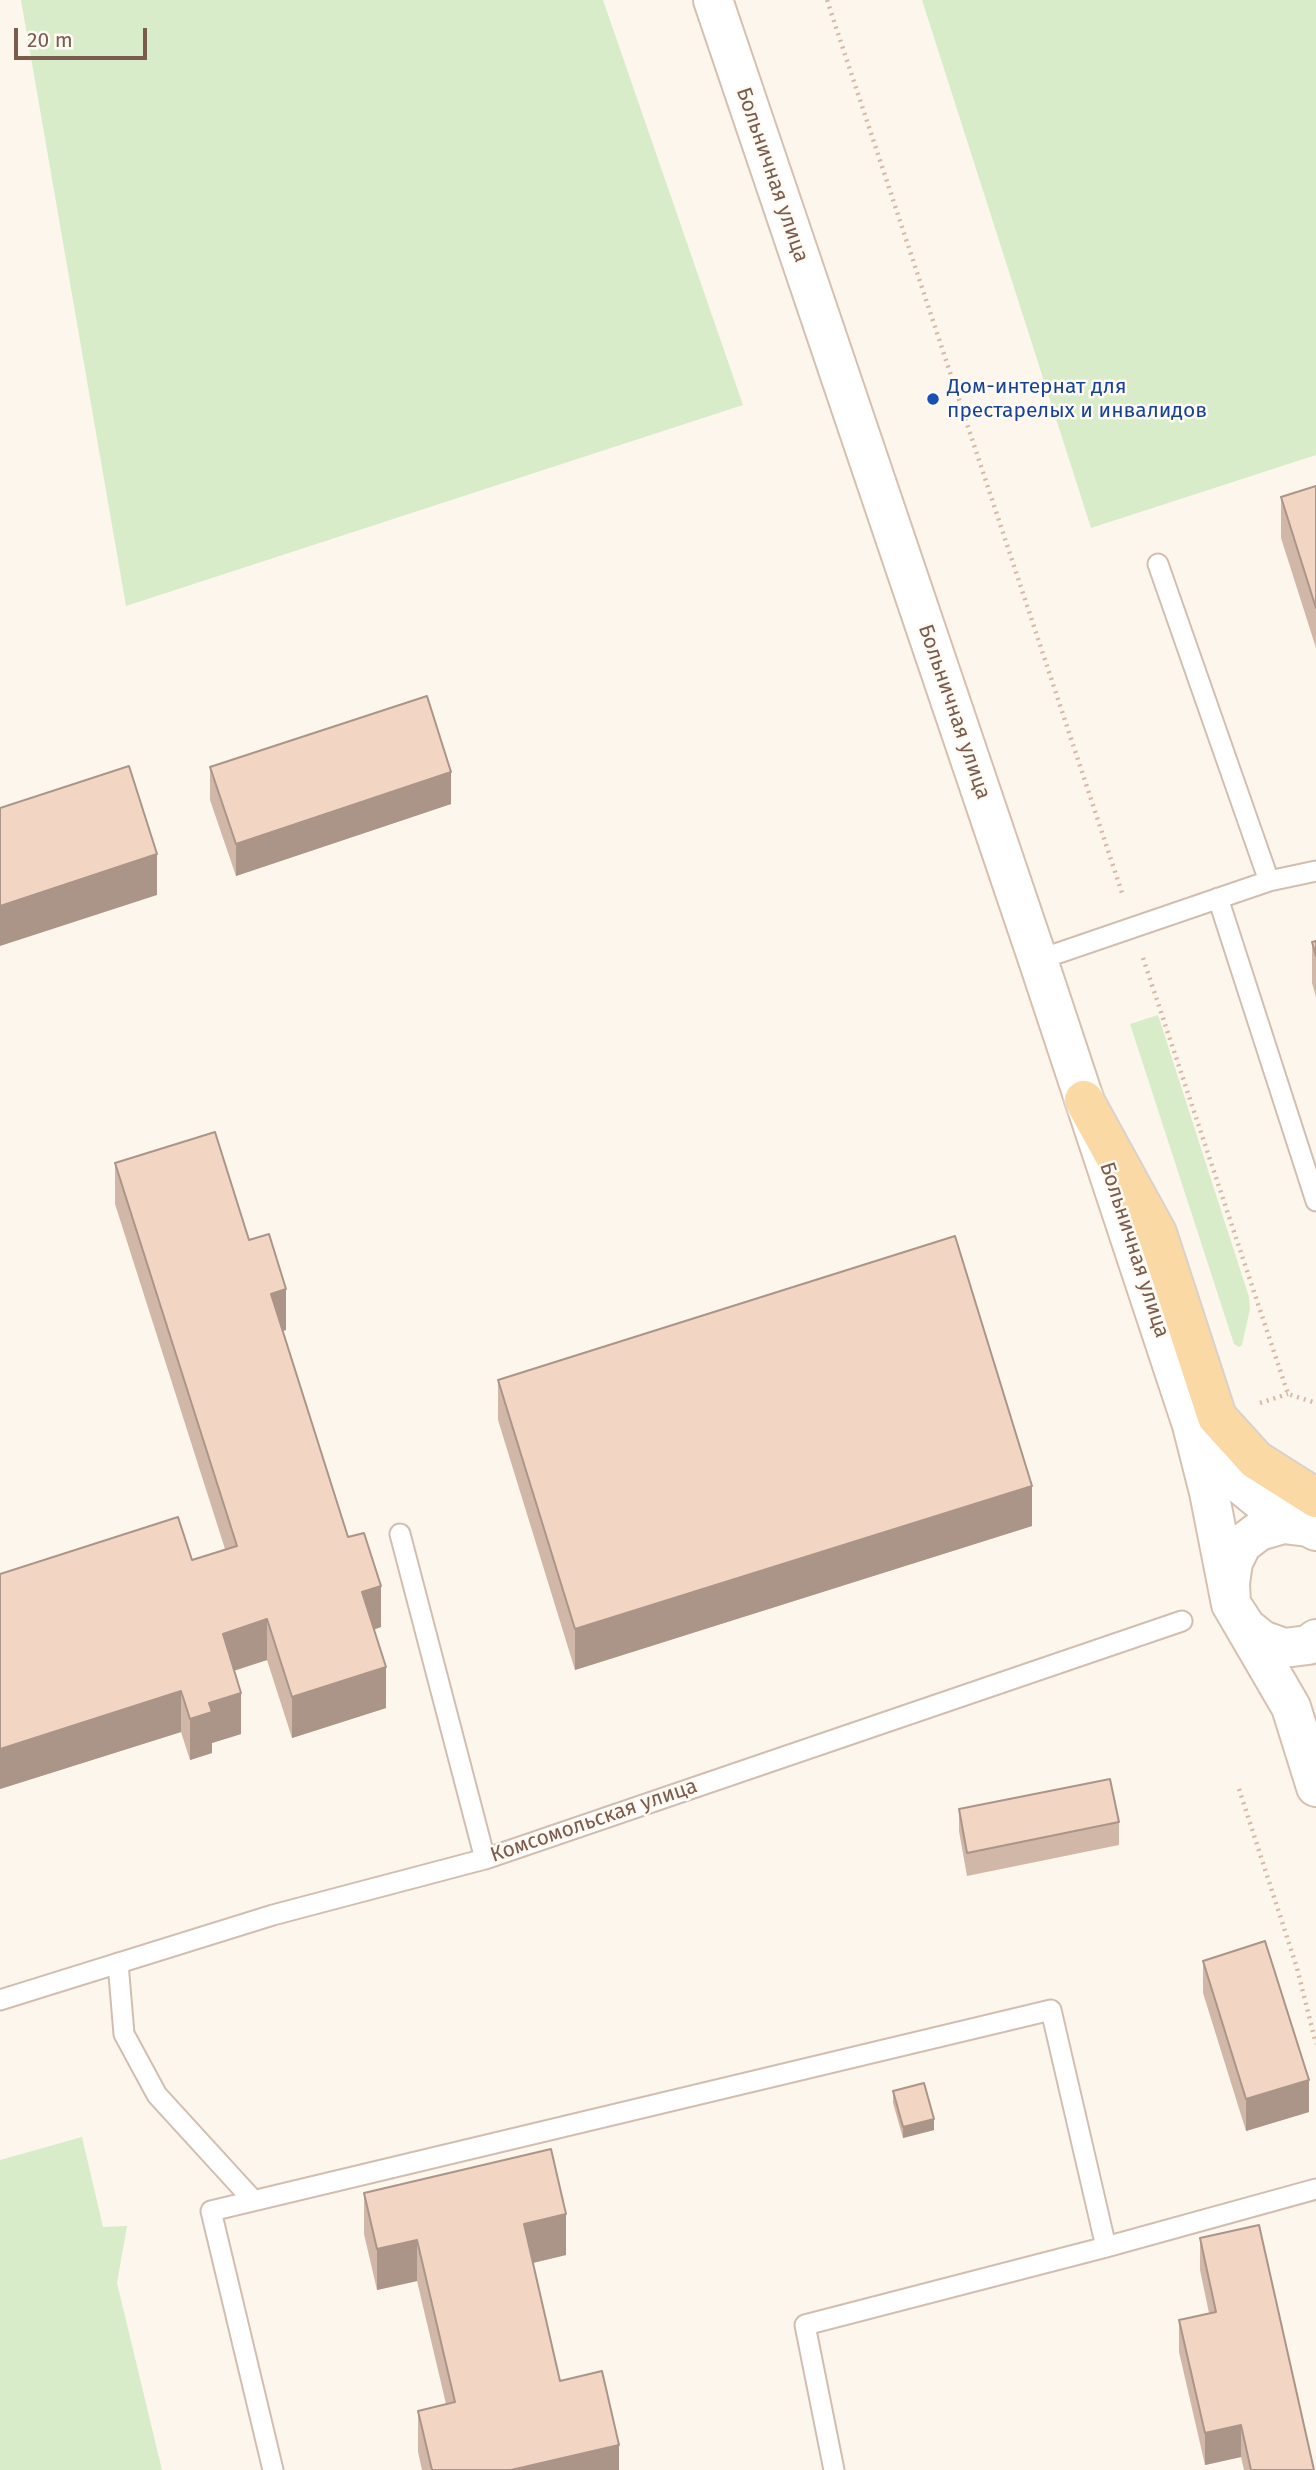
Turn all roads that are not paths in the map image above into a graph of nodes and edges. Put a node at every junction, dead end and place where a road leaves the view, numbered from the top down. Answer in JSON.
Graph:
{"nodes":[{"id":1,"x":713,"y":0,"type":"edge"},
{"id":2,"x":1158,"y":564,"type":"dead end"},
{"id":3,"x":1316,"y":871,"type":"edge"},
{"id":4,"x":1269,"y":881,"type":"junction"},
{"id":5,"x":1218,"y":898,"type":"junction"},
{"id":6,"x":1038,"y":960,"type":"junction"},
{"id":7,"x":1084,"y":1100,"type":"junction"},
{"id":8,"x":1316,"y":1201,"type":"edge"},
{"id":9,"x":1192,"y":1425,"type":"junction"},
{"id":10,"x":1313,"y":1519,"type":"edge"},
{"id":11,"x":400,"y":1534,"type":"dead end"},
{"id":12,"x":1231,"y":1604,"type":"junction"},
{"id":13,"x":1182,"y":1621,"type":"dead end"},
{"id":14,"x":1313,"y":1642,"type":"edge"},
{"id":15,"x":1313,"y":1777,"type":"edge"},
{"id":16,"x":485,"y":1859,"type":"junction"},
{"id":17,"x":118,"y":1963,"type":"junction"},
{"id":18,"x":0,"y":2000,"type":"edge"},
{"id":19,"x":1316,"y":2189,"type":"edge"},
{"id":20,"x":254,"y":2200,"type":"junction"},
{"id":21,"x":1106,"y":2248,"type":"junction"},
{"id":22,"x":273,"y":2470,"type":"edge"},
{"id":23,"x":834,"y":2470,"type":"edge"}],
"edges":[{"from":1,"to":6,"type":"main road","name":"Больничная улица"},
{"from":2,"to":4,"type":"lane"},
{"from":3,"to":4,"type":"lane"},
{"from":4,"to":5,"type":"lane"},
{"from":5,"to":6,"type":"lane"},
{"from":5,"to":8,"type":"lane"},
{"from":6,"to":7,"type":"main road","name":"Больничная улица"},
{"from":7,"to":9,"type":"main road","name":"Больничная улица"},
{"from":7,"to":10,"type":"main road"},
{"from":9,"to":10,"type":"main road","name":"Больничная улица"},
{"from":9,"to":12,"type":"main road","name":"Больничная улица"},
{"from":10,"to":12,"type":"main road"},
{"from":11,"to":16,"type":"lane"},
{"from":12,"to":14,"type":"main road","name":"Больничная улица"},
{"from":12,"to":15,"type":"main road","name":"Больничная улица"},
{"from":13,"to":16,"type":"lane","name":"Комсомольская улица"},
{"from":14,"to":15,"type":"main road","name":"Больничная улица"},
{"from":16,"to":17,"type":"lane","name":"Комсомольская улица"},
{"from":17,"to":18,"type":"lane","name":"Комсомольская улица"},
{"from":17,"to":20,"type":"lane"},
{"from":19,"to":21,"type":"lane"},
{"from":20,"to":21,"type":"lane"},
{"from":20,"to":22,"type":"lane"},
{"from":21,"to":23,"type":"lane"}]}
